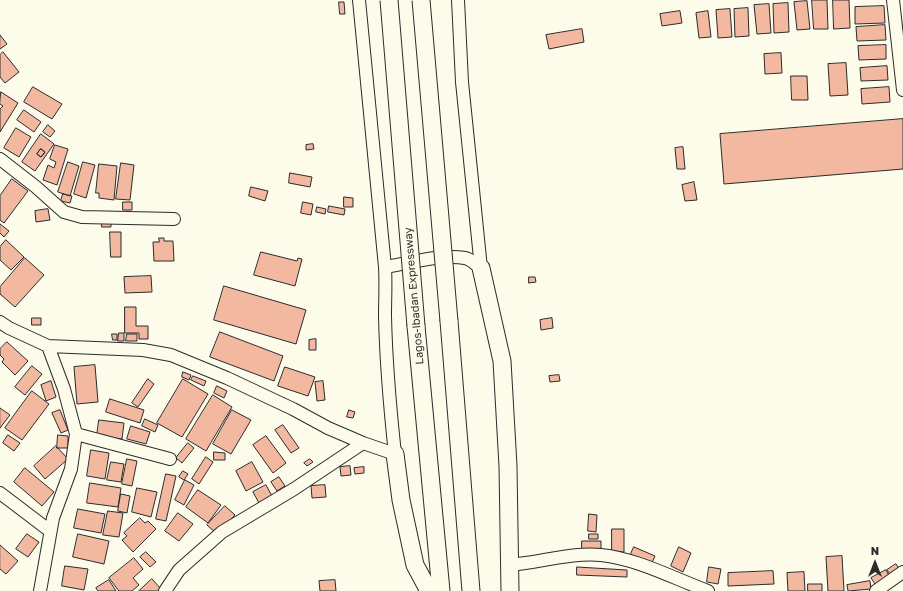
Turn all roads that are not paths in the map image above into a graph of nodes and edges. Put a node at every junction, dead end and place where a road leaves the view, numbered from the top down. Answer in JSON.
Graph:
{"nodes":[{"id":1,"x":359,"y":0,"type":"edge"},
{"id":2,"x":389,"y":0,"type":"edge"},
{"id":3,"x":421,"y":0,"type":"edge"},
{"id":4,"x":458,"y":0,"type":"edge"},
{"id":5,"x":893,"y":0,"type":"edge"},
{"id":6,"x":902,"y":90,"type":"edge"},
{"id":7,"x":0,"y":159,"type":"edge"},
{"id":8,"x":174,"y":219,"type":"dead end"},
{"id":9,"x":385,"y":267,"type":"junction"},
{"id":10,"x":481,"y":268,"type":"junction"},
{"id":11,"x":0,"y":322,"type":"edge"},
{"id":12,"x":48,"y":346,"type":"junction"},
{"id":13,"x":76,"y":434,"type":"junction"},
{"id":14,"x":363,"y":443,"type":"junction"},
{"id":15,"x":395,"y":454,"type":"junction"},
{"id":16,"x":170,"y":459,"type":"dead end"},
{"id":17,"x":0,"y":493,"type":"edge"},
{"id":18,"x":50,"y":531,"type":"junction"},
{"id":19,"x":510,"y":565,"type":"junction"},
{"id":20,"x":903,"y":572,"type":"edge"},
{"id":21,"x":40,"y":591,"type":"edge"},
{"id":22,"x":165,"y":591,"type":"edge"},
{"id":23,"x":428,"y":591,"type":"edge"},
{"id":24,"x":441,"y":591,"type":"edge"},
{"id":25,"x":471,"y":591,"type":"edge"},
{"id":26,"x":510,"y":591,"type":"edge"},
{"id":27,"x":708,"y":591,"type":"edge"},
{"id":28,"x":876,"y":591,"type":"edge"}],
"edges":[{"from":1,"to":9,"type":"street"},
{"from":2,"to":24,"type":"highway","name":"Lagos-Ibadan Expressway","bridge":true},
{"from":3,"to":25,"type":"highway","bridge":true},
{"from":4,"to":10,"type":"street"},
{"from":5,"to":6,"type":"street"},
{"from":7,"to":8,"type":"street"},
{"from":9,"to":10,"type":"street"},
{"from":9,"to":15,"type":"street"},
{"from":10,"to":19,"type":"highway"},
{"from":11,"to":12,"type":"street"},
{"from":12,"to":13,"type":"street"},
{"from":12,"to":14,"type":"street"},
{"from":13,"to":16,"type":"street"},
{"from":13,"to":18,"type":"street"},
{"from":14,"to":15,"type":"street"},
{"from":14,"to":22,"type":"street"},
{"from":15,"to":23,"type":"highway"},
{"from":17,"to":18,"type":"street"},
{"from":18,"to":21,"type":"street"},
{"from":19,"to":26,"type":"highway"},
{"from":19,"to":27,"type":"street"},
{"from":20,"to":28,"type":"street"}]}
